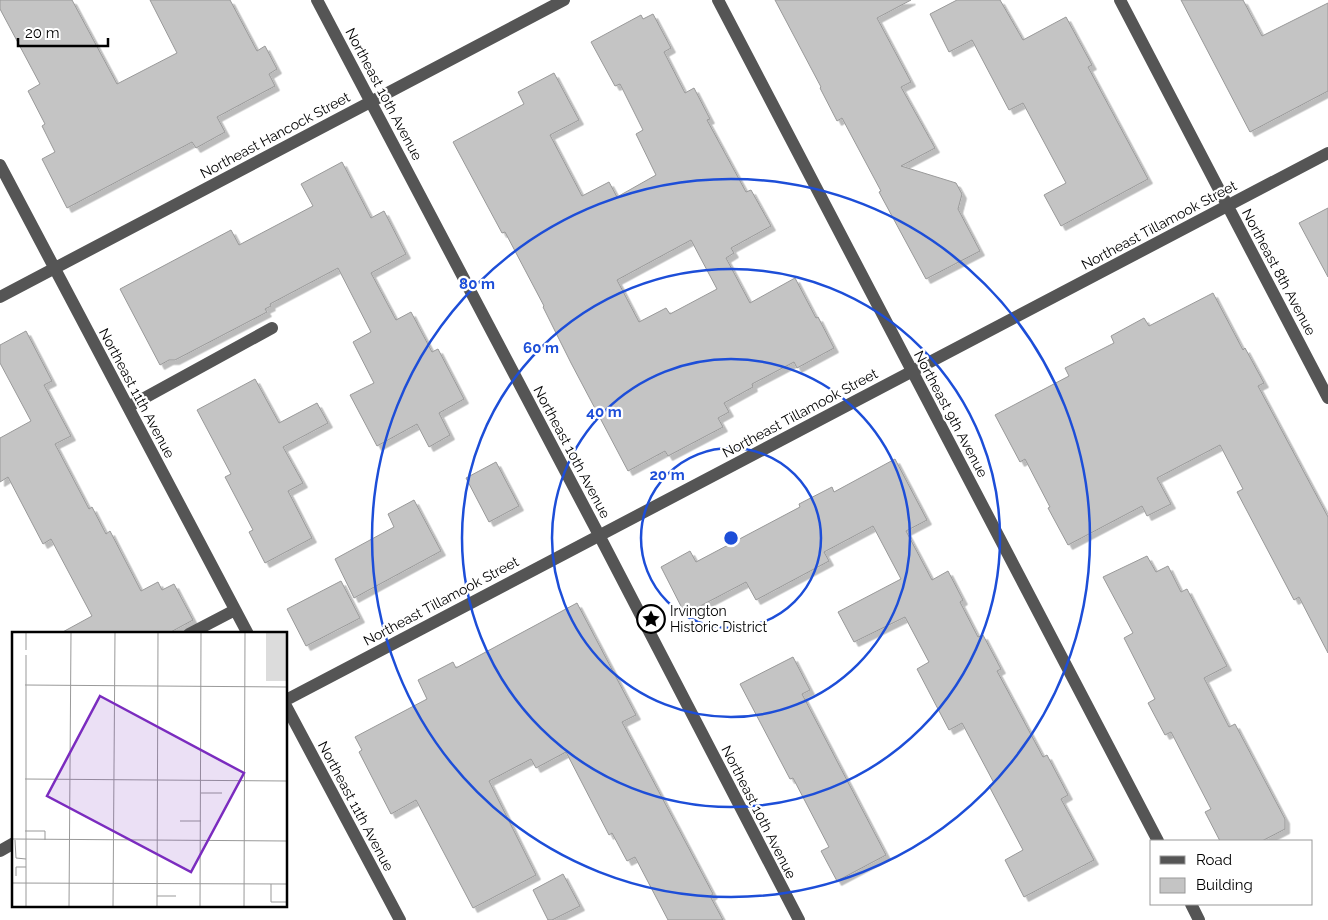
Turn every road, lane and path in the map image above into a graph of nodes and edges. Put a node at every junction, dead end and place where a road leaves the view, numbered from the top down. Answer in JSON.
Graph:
{"nodes":[{"id":1,"x":317,"y":0,"type":"edge"},
{"id":2,"x":564,"y":0,"type":"edge"},
{"id":3,"x":718,"y":0,"type":"edge"},
{"id":4,"x":1120,"y":0,"type":"edge"},
{"id":5,"x":371,"y":102,"type":"junction"},
{"id":6,"x":1328,"y":153,"type":"edge"},
{"id":7,"x":0,"y":165,"type":"edge"},
{"id":8,"x":1227,"y":206,"type":"junction"},
{"id":9,"x":54,"y":269,"type":"junction"},
{"id":10,"x":0,"y":297,"type":"edge"},
{"id":11,"x":272,"y":328,"type":"dead end"},
{"id":12,"x":912,"y":371,"type":"junction"},
{"id":13,"x":1328,"y":398,"type":"edge"},
{"id":14,"x":128,"y":407,"type":"junction"},
{"id":15,"x":599,"y":535,"type":"junction"},
{"id":16,"x":235,"y":610,"type":"junction"},
{"id":17,"x":193,"y":632,"type":"edge"},
{"id":18,"x":247,"y":632,"type":"edge"},
{"id":19,"x":288,"y":699,"type":"edge"},
{"id":20,"x":288,"y":710,"type":"edge"},
{"id":21,"x":1157,"y":840,"type":"edge"},
{"id":22,"x":12,"y":844,"type":"edge"},
{"id":23,"x":0,"y":851,"type":"edge"},
{"id":24,"x":1191,"y":905,"type":"edge"},
{"id":25,"x":400,"y":920,"type":"edge"},
{"id":26,"x":799,"y":920,"type":"edge"},
{"id":27,"x":1199,"y":920,"type":"edge"}],
"edges":[{"from":1,"to":5,"type":"street","name":"Northeast 10th Avenue"},
{"from":2,"to":5,"type":"street","name":"Northeast Hancock Street"},
{"from":3,"to":12,"type":"street","name":"Northeast 9th Avenue"},
{"from":4,"to":8,"type":"street","name":"Northeast 8th Avenue"},
{"from":5,"to":9,"type":"street","name":"Northeast Hancock Street"},
{"from":5,"to":15,"type":"street","name":"Northeast 10th Avenue"},
{"from":6,"to":8,"type":"street","name":"Northeast Tillamook Street"},
{"from":7,"to":9,"type":"street","name":"Northeast 11th Avenue"},
{"from":8,"to":12,"type":"street","name":"Northeast Tillamook Street"},
{"from":8,"to":13,"type":"street","name":"Northeast 8th Avenue"},
{"from":9,"to":10,"type":"street","name":"Northeast Hancock Street"},
{"from":9,"to":14,"type":"street","name":"Northeast 11th Avenue"},
{"from":11,"to":14,"type":"street"},
{"from":12,"to":15,"type":"street","name":"Northeast Tillamook Street"},
{"from":12,"to":21,"type":"street","name":"Northeast 9th Avenue"},
{"from":14,"to":16,"type":"street","name":"Northeast 11th Avenue"},
{"from":15,"to":19,"type":"street","name":"Northeast Tillamook Street"},
{"from":15,"to":26,"type":"street","name":"Northeast 10th Avenue"},
{"from":16,"to":17,"type":"street"},
{"from":16,"to":18,"type":"street","name":"Northeast 11th Avenue"},
{"from":20,"to":25,"type":"street","name":"Northeast 11th Avenue"},
{"from":22,"to":23,"type":"street"},
{"from":24,"to":27,"type":"street"}]}
